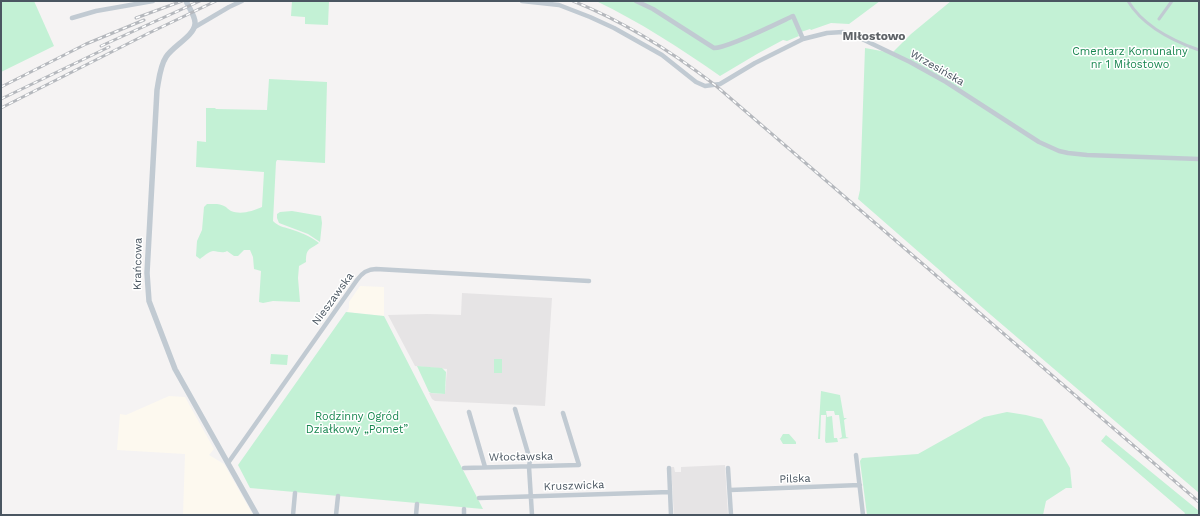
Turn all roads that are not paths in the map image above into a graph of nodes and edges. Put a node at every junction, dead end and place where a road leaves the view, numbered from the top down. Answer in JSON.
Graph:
{"nodes":[{"id":1,"x":153,"y":1,"type":"edge"},
{"id":2,"x":186,"y":1,"type":"edge"},
{"id":3,"x":242,"y":1,"type":"edge"},
{"id":4,"x":522,"y":1,"type":"edge"},
{"id":5,"x":636,"y":1,"type":"edge"},
{"id":6,"x":1128,"y":1,"type":"edge"},
{"id":7,"x":1172,"y":1,"type":"edge"},
{"id":8,"x":72,"y":18,"type":"dead end"},
{"id":9,"x":1159,"y":19,"type":"dead end"},
{"id":10,"x":195,"y":27,"type":"junction"},
{"id":11,"x":803,"y":39,"type":"junction"},
{"id":12,"x":1199,"y":50,"type":"edge"},
{"id":13,"x":1199,"y":159,"type":"edge"},
{"id":14,"x":589,"y":281,"type":"dead end"},
{"id":15,"x":515,"y":410,"type":"dead end"},
{"id":16,"x":469,"y":412,"type":"dead end"},
{"id":17,"x":563,"y":413,"type":"dead end"},
{"id":18,"x":856,"y":455,"type":"dead end"},
{"id":19,"x":228,"y":463,"type":"junction"},
{"id":20,"x":529,"y":466,"type":"junction"},
{"id":21,"x":485,"y":467,"type":"junction"},
{"id":22,"x":464,"y":468,"type":"dead end"},
{"id":23,"x":669,"y":468,"type":"dead end"},
{"id":24,"x":728,"y":468,"type":"dead end"},
{"id":25,"x":860,"y":485,"type":"junction"},
{"id":26,"x":730,"y":490,"type":"junction"},
{"id":27,"x":670,"y":492,"type":"junction"},
{"id":28,"x":295,"y":493,"type":"dead end"},
{"id":29,"x":338,"y":496,"type":"dead end"},
{"id":30,"x":531,"y":496,"type":"junction"},
{"id":31,"x":479,"y":498,"type":"dead end"},
{"id":32,"x":417,"y":504,"type":"dead end"},
{"id":33,"x":464,"y":509,"type":"dead end"},
{"id":34,"x":257,"y":515,"type":"edge"},
{"id":35,"x":293,"y":515,"type":"edge"},
{"id":36,"x":336,"y":515,"type":"edge"},
{"id":37,"x":416,"y":515,"type":"edge"},
{"id":38,"x":464,"y":515,"type":"edge"},
{"id":39,"x":532,"y":515,"type":"edge"},
{"id":40,"x":671,"y":515,"type":"edge"},
{"id":41,"x":731,"y":515,"type":"edge"},
{"id":42,"x":864,"y":515,"type":"edge"}],
"edges":[{"from":1,"to":8,"type":"street"},
{"from":2,"to":10,"type":"street"},
{"from":3,"to":10,"type":"street"},
{"from":4,"to":11,"type":"street","name":"Wrzesińska"},
{"from":5,"to":11,"type":"street"},
{"from":6,"to":12,"type":"street"},
{"from":7,"to":9,"type":"street"},
{"from":10,"to":19,"type":"street","name":"Krańcowa"},
{"from":11,"to":13,"type":"street","name":"Wrzesińska"},
{"from":14,"to":19,"type":"street","name":"Nieszawska"},
{"from":15,"to":20,"type":"street"},
{"from":16,"to":21,"type":"street"},
{"from":17,"to":20,"type":"street","name":"Włocławska"},
{"from":18,"to":25,"type":"street"},
{"from":19,"to":34,"type":"street","name":"Krańcowa"},
{"from":20,"to":21,"type":"street","name":"Włocławska"},
{"from":20,"to":30,"type":"street"},
{"from":21,"to":22,"type":"street","name":"Włocławska"},
{"from":23,"to":27,"type":"street"},
{"from":24,"to":26,"type":"street"},
{"from":25,"to":26,"type":"street","name":"Pilska"},
{"from":25,"to":42,"type":"street"},
{"from":26,"to":41,"type":"street"},
{"from":27,"to":30,"type":"street","name":"Kruszwicka"},
{"from":27,"to":40,"type":"street"},
{"from":28,"to":35,"type":"street"},
{"from":29,"to":36,"type":"street"},
{"from":30,"to":31,"type":"street","name":"Kruszwicka"},
{"from":30,"to":39,"type":"street"},
{"from":32,"to":37,"type":"street"},
{"from":33,"to":38,"type":"street"}]}
